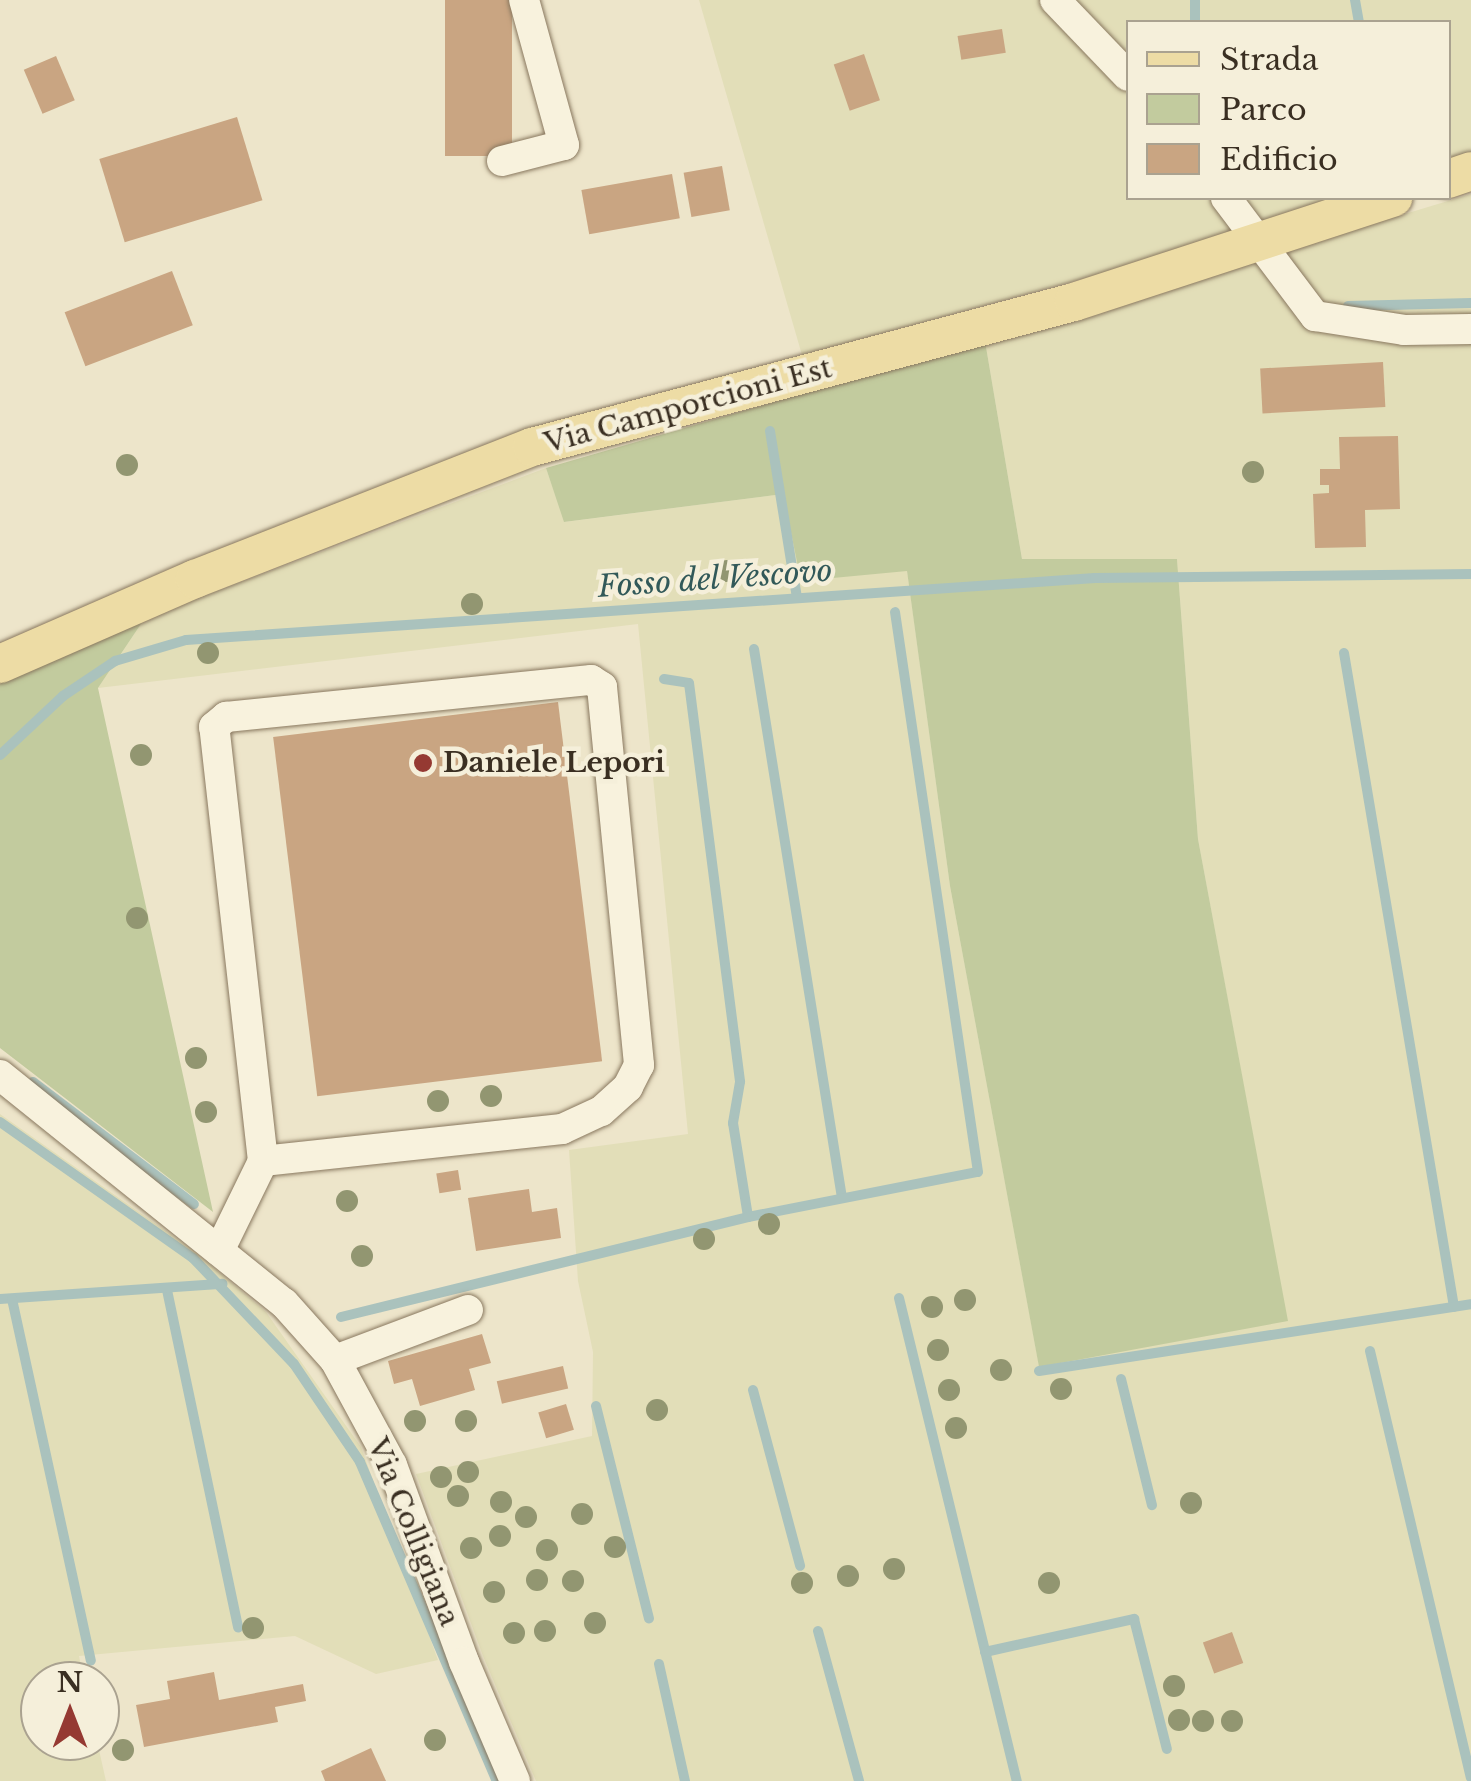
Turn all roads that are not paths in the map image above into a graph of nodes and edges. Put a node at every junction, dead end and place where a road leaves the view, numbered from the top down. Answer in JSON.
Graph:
{"nodes":[{"id":1,"x":524,"y":0,"type":"edge"},
{"id":2,"x":1055,"y":0,"type":"edge"},
{"id":3,"x":1126,"y":74,"type":"edge"},
{"id":4,"x":502,"y":162,"type":"dead end"},
{"id":5,"x":1227,"y":200,"type":"edge"},
{"id":6,"x":1387,"y":200,"type":"edge"},
{"id":7,"x":1257,"y":243,"type":"junction"},
{"id":8,"x":1471,"y":328,"type":"edge"},
{"id":9,"x":0,"y":664,"type":"edge"},
{"id":10,"x":0,"y":1075,"type":"edge"},
{"id":11,"x":263,"y":1161,"type":"junction"},
{"id":12,"x":218,"y":1251,"type":"junction"},
{"id":13,"x":468,"y":1310,"type":"dead end"},
{"id":14,"x":335,"y":1360,"type":"junction"},
{"id":15,"x":515,"y":1781,"type":"edge"}],
"edges":[{"from":1,"to":4,"type":"street"},
{"from":2,"to":3,"type":"street"},
{"from":5,"to":7,"type":"street"},
{"from":6,"to":7,"type":"main road","name":"Via Camporcioni Est"},
{"from":7,"to":8,"type":"street"},
{"from":7,"to":9,"type":"main road","name":"Via Camporcioni Est"},
{"from":10,"to":12,"type":"street","name":"Via Colligiana"},
{"from":11,"to":11,"type":"street"},
{"from":11,"to":12,"type":"street"},
{"from":12,"to":14,"type":"street","name":"Via Colligiana"},
{"from":13,"to":14,"type":"street"},
{"from":14,"to":15,"type":"street","name":"Via Colligiana"}]}
